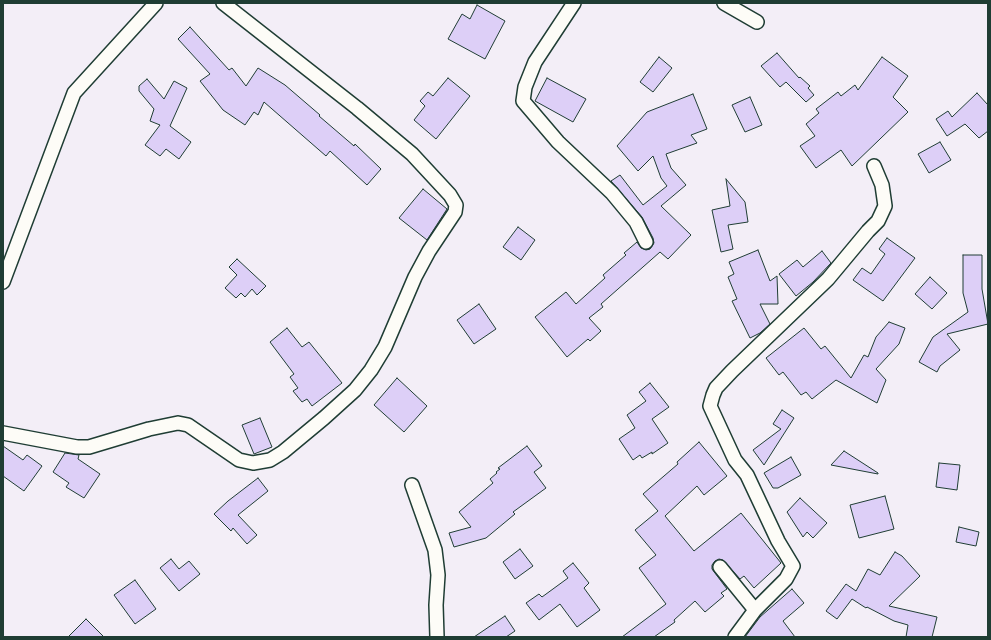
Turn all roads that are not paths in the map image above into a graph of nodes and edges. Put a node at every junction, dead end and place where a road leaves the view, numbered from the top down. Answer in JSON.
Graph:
{"nodes":[{"id":1,"x":156,"y":3,"type":"edge"},
{"id":2,"x":223,"y":3,"type":"edge"},
{"id":3,"x":574,"y":3,"type":"edge"},
{"id":4,"x":724,"y":3,"type":"edge"},
{"id":5,"x":757,"y":22,"type":"dead end"},
{"id":6,"x":874,"y":166,"type":"dead end"},
{"id":7,"x":646,"y":242,"type":"dead end"},
{"id":8,"x":3,"y":282,"type":"edge"},
{"id":9,"x":3,"y":433,"type":"edge"},
{"id":10,"x":412,"y":485,"type":"dead end"},
{"id":11,"x":720,"y":567,"type":"dead end"},
{"id":12,"x":755,"y":610,"type":"junction"},
{"id":13,"x":437,"y":637,"type":"edge"},
{"id":14,"x":735,"y":637,"type":"edge"}],
"edges":[{"from":1,"to":8,"type":"street"},
{"from":2,"to":9,"type":"street"},
{"from":3,"to":7,"type":"street"},
{"from":4,"to":5,"type":"street"},
{"from":6,"to":12,"type":"street"},
{"from":10,"to":13,"type":"street"},
{"from":11,"to":12,"type":"street"},
{"from":12,"to":14,"type":"street"}]}
